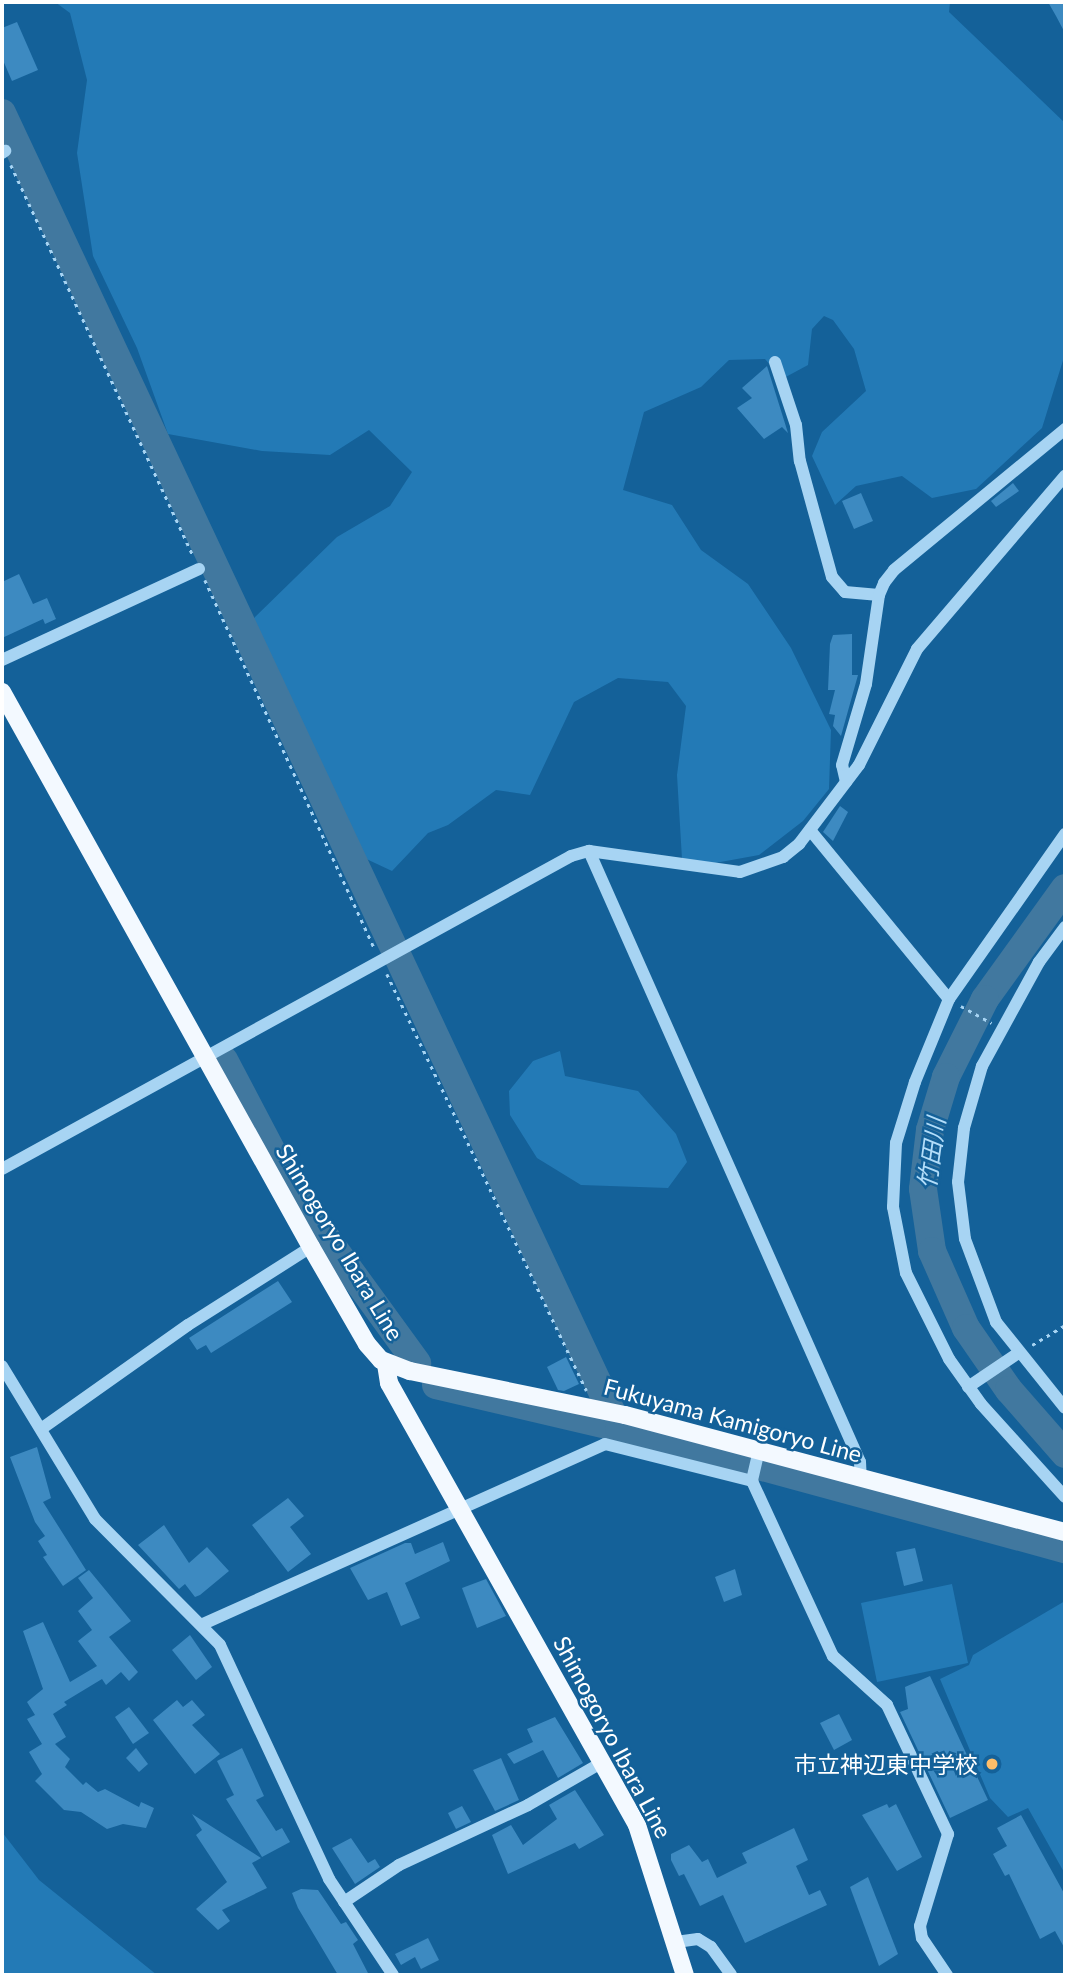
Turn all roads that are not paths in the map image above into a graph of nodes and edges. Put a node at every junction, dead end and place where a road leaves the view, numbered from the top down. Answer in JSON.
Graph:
{"nodes":[{"id":1,"x":775,"y":362,"type":"dead end"},
{"id":2,"x":1065,"y":429,"type":"edge"},
{"id":3,"x":1065,"y":476,"type":"edge"},
{"id":4,"x":200,"y":569,"type":"road end"},
{"id":5,"x":879,"y":595,"type":"junction"},
{"id":6,"x":2,"y":660,"type":"edge"},
{"id":7,"x":2,"y":692,"type":"edge"},
{"id":8,"x":846,"y":782,"type":"junction"},
{"id":9,"x":810,"y":830,"type":"junction"},
{"id":10,"x":1065,"y":834,"type":"edge"},
{"id":11,"x":589,"y":852,"type":"junction"},
{"id":12,"x":1065,"y":926,"type":"edge"},
{"id":13,"x":952,"y":1000,"type":"junction"},
{"id":14,"x":205,"y":1056,"type":"junction"},
{"id":15,"x":2,"y":1170,"type":"edge"},
{"id":16,"x":311,"y":1247,"type":"junction"},
{"id":17,"x":1014,"y":1355,"type":"junction"},
{"id":18,"x":386,"y":1364,"type":"junction"},
{"id":19,"x":2,"y":1366,"type":"edge"},
{"id":20,"x":970,"y":1385,"type":"junction"},
{"id":21,"x":1065,"y":1408,"type":"edge"},
{"id":22,"x":41,"y":1429,"type":"junction"},
{"id":23,"x":759,"y":1454,"type":"junction"},
{"id":24,"x":752,"y":1479,"type":"junction"},
{"id":25,"x":861,"y":1480,"type":"junction"},
{"id":26,"x":1065,"y":1497,"type":"edge"},
{"id":27,"x":459,"y":1508,"type":"junction"},
{"id":28,"x":1065,"y":1532,"type":"edge"},
{"id":29,"x":203,"y":1624,"type":"junction"},
{"id":30,"x":601,"y":1763,"type":"junction"},
{"id":31,"x":344,"y":1902,"type":"junction"},
{"id":32,"x":676,"y":1942,"type":"junction"},
{"id":33,"x":393,"y":1975,"type":"edge"},
{"id":34,"x":685,"y":1975,"type":"edge"},
{"id":35,"x":731,"y":1975,"type":"edge"},
{"id":36,"x":947,"y":1975,"type":"edge"}],
"edges":[{"from":1,"to":5,"type":"street"},
{"from":2,"to":5,"type":"street"},
{"from":3,"to":8,"type":"street"},
{"from":4,"to":6,"type":"street"},
{"from":5,"to":8,"type":"street"},
{"from":7,"to":14,"type":"main road","name":"Shimogoryo Ibara Line"},
{"from":8,"to":9,"type":"street"},
{"from":9,"to":11,"type":"street"},
{"from":9,"to":13,"type":"street"},
{"from":10,"to":13,"type":"street"},
{"from":11,"to":14,"type":"street"},
{"from":11,"to":25,"type":"street"},
{"from":12,"to":17,"type":"street"},
{"from":13,"to":20,"type":"street"},
{"from":14,"to":15,"type":"street"},
{"from":14,"to":16,"type":"main road","name":"Shimogoryo Ibara Line"},
{"from":16,"to":18,"type":"main road","name":"Shimogoryo Ibara Line"},
{"from":16,"to":22,"type":"street"},
{"from":17,"to":20,"type":"street"},
{"from":17,"to":21,"type":"street"},
{"from":18,"to":23,"type":"main road","name":"Fukuyama Kamigoryo Line"},
{"from":18,"to":27,"type":"main road","name":"Shimogoryo Ibara Line"},
{"from":19,"to":22,"type":"street"},
{"from":20,"to":26,"type":"street"},
{"from":22,"to":29,"type":"street"},
{"from":23,"to":24,"type":"street"},
{"from":23,"to":25,"type":"main road","name":"Fukuyama Kamigoryo Line"},
{"from":24,"to":27,"type":"street"},
{"from":24,"to":36,"type":"street"},
{"from":25,"to":28,"type":"main road","name":"Fukuyama Kamigoryo Line"},
{"from":27,"to":29,"type":"street"},
{"from":27,"to":30,"type":"main road","name":"Shimogoryo Ibara Line"},
{"from":29,"to":31,"type":"street"},
{"from":30,"to":31,"type":"street"},
{"from":30,"to":32,"type":"main road","name":"Shimogoryo Ibara Line"},
{"from":31,"to":33,"type":"street"},
{"from":32,"to":34,"type":"main road","name":"Shimogoryo Ibara Line"},
{"from":32,"to":35,"type":"street"}]}
